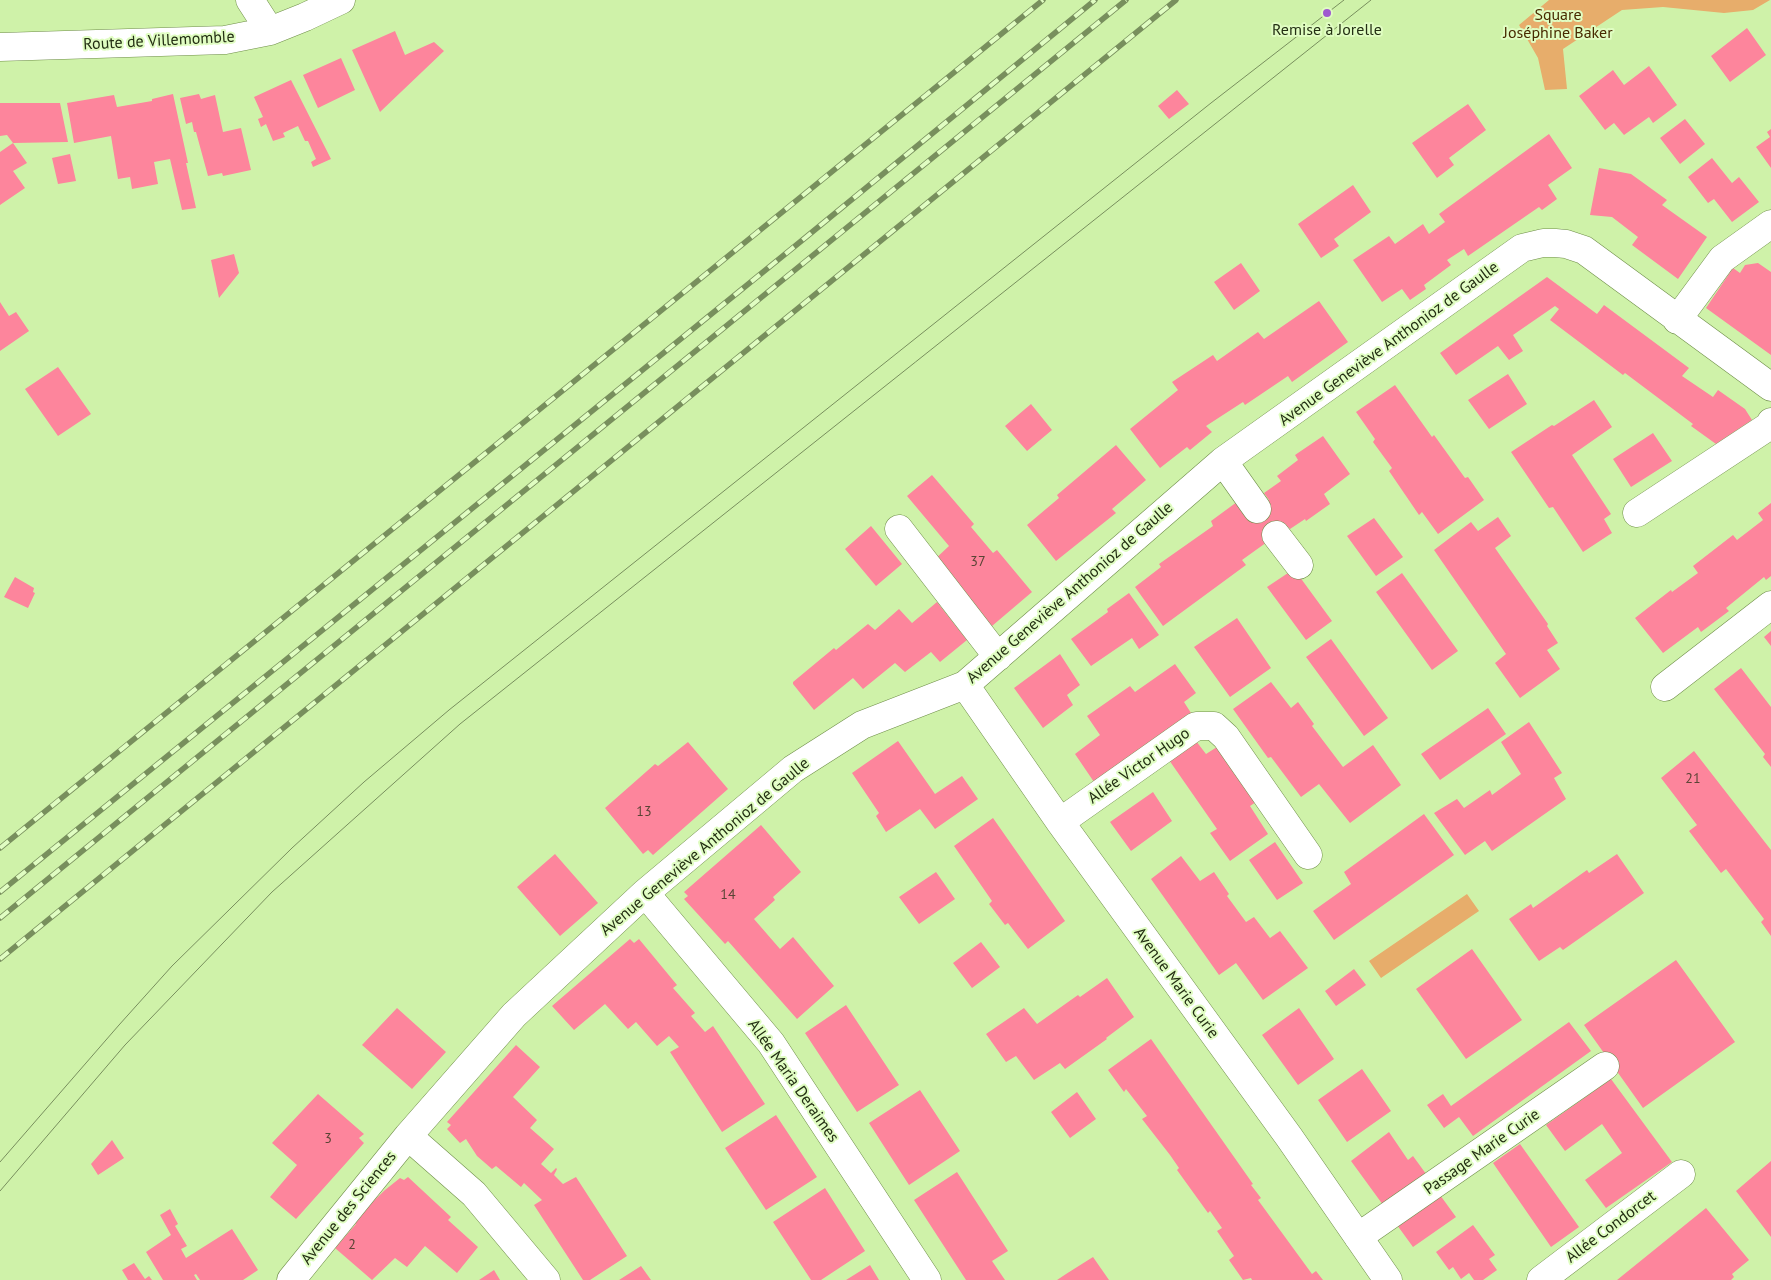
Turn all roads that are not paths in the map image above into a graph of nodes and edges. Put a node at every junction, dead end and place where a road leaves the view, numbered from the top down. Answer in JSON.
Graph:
{"nodes":[{"id":1,"x":250,"y":0,"type":"edge"},
{"id":2,"x":341,"y":0,"type":"edge"},
{"id":3,"x":270,"y":31,"type":"junction"},
{"id":4,"x":0,"y":47,"type":"edge"},
{"id":5,"x":1771,"y":224,"type":"edge"},
{"id":6,"x":1677,"y":320,"type":"junction"},
{"id":7,"x":1771,"y":388,"type":"edge"},
{"id":8,"x":1771,"y":422,"type":"edge"},
{"id":9,"x":1223,"y":461,"type":"junction"},
{"id":10,"x":1258,"y":509,"type":"dead end"},
{"id":11,"x":1637,"y":513,"type":"dead end"},
{"id":12,"x":899,"y":529,"type":"dead end"},
{"id":13,"x":1276,"y":535,"type":"dead end"},
{"id":14,"x":1299,"y":565,"type":"dead end"},
{"id":15,"x":1771,"y":605,"type":"edge"},
{"id":16,"x":998,"y":657,"type":"junction"},
{"id":17,"x":965,"y":685,"type":"junction"},
{"id":18,"x":1665,"y":686,"type":"dead end"},
{"id":19,"x":1060,"y":822,"type":"junction"},
{"id":20,"x":1308,"y":855,"type":"dead end"},
{"id":21,"x":645,"y":892,"type":"junction"},
{"id":22,"x":1605,"y":1066,"type":"dead end"},
{"id":23,"x":408,"y":1136,"type":"junction"},
{"id":24,"x":1681,"y":1174,"type":"dead end"},
{"id":25,"x":1358,"y":1237,"type":"junction"},
{"id":26,"x":291,"y":1280,"type":"edge"},
{"id":27,"x":546,"y":1280,"type":"edge"},
{"id":28,"x":927,"y":1280,"type":"edge"},
{"id":29,"x":1388,"y":1280,"type":"edge"},
{"id":30,"x":1540,"y":1280,"type":"edge"}],
"edges":[{"from":1,"to":3,"type":"street"},
{"from":2,"to":3,"type":"street","name":"Route de Villemomble"},
{"from":3,"to":4,"type":"street","name":"Route de Villemomble"},
{"from":5,"to":6,"type":"street"},
{"from":6,"to":7,"type":"street","name":"Avenue Geneviève Anthonioz de Gaulle"},
{"from":6,"to":9,"type":"street","name":"Avenue Geneviève Anthonioz de Gaulle"},
{"from":8,"to":11,"type":"street"},
{"from":9,"to":10,"type":"street"},
{"from":9,"to":16,"type":"street","name":"Avenue Geneviève Anthonioz de Gaulle"},
{"from":12,"to":16,"type":"street"},
{"from":13,"to":14,"type":"street"},
{"from":15,"to":18,"type":"street"},
{"from":16,"to":17,"type":"street","name":"Avenue Geneviève Anthonioz de Gaulle"},
{"from":17,"to":19,"type":"street","name":"Avenue Marie Curie"},
{"from":17,"to":21,"type":"street","name":"Avenue Geneviève Anthonioz de Gaulle"},
{"from":19,"to":20,"type":"street","name":"Allée Victor Hugo"},
{"from":19,"to":25,"type":"street","name":"Avenue Marie Curie"},
{"from":21,"to":23,"type":"street","name":"Avenue Geneviève Anthonioz de Gaulle"},
{"from":21,"to":28,"type":"street","name":"Allée Maria Deraimes"},
{"from":22,"to":25,"type":"street","name":"Passage Marie Curie"},
{"from":23,"to":26,"type":"street","name":"Avenue des Sciences"},
{"from":23,"to":27,"type":"street"},
{"from":24,"to":30,"type":"street","name":"Allée Condorcet"},
{"from":25,"to":29,"type":"street","name":"Avenue Marie Curie"}]}
